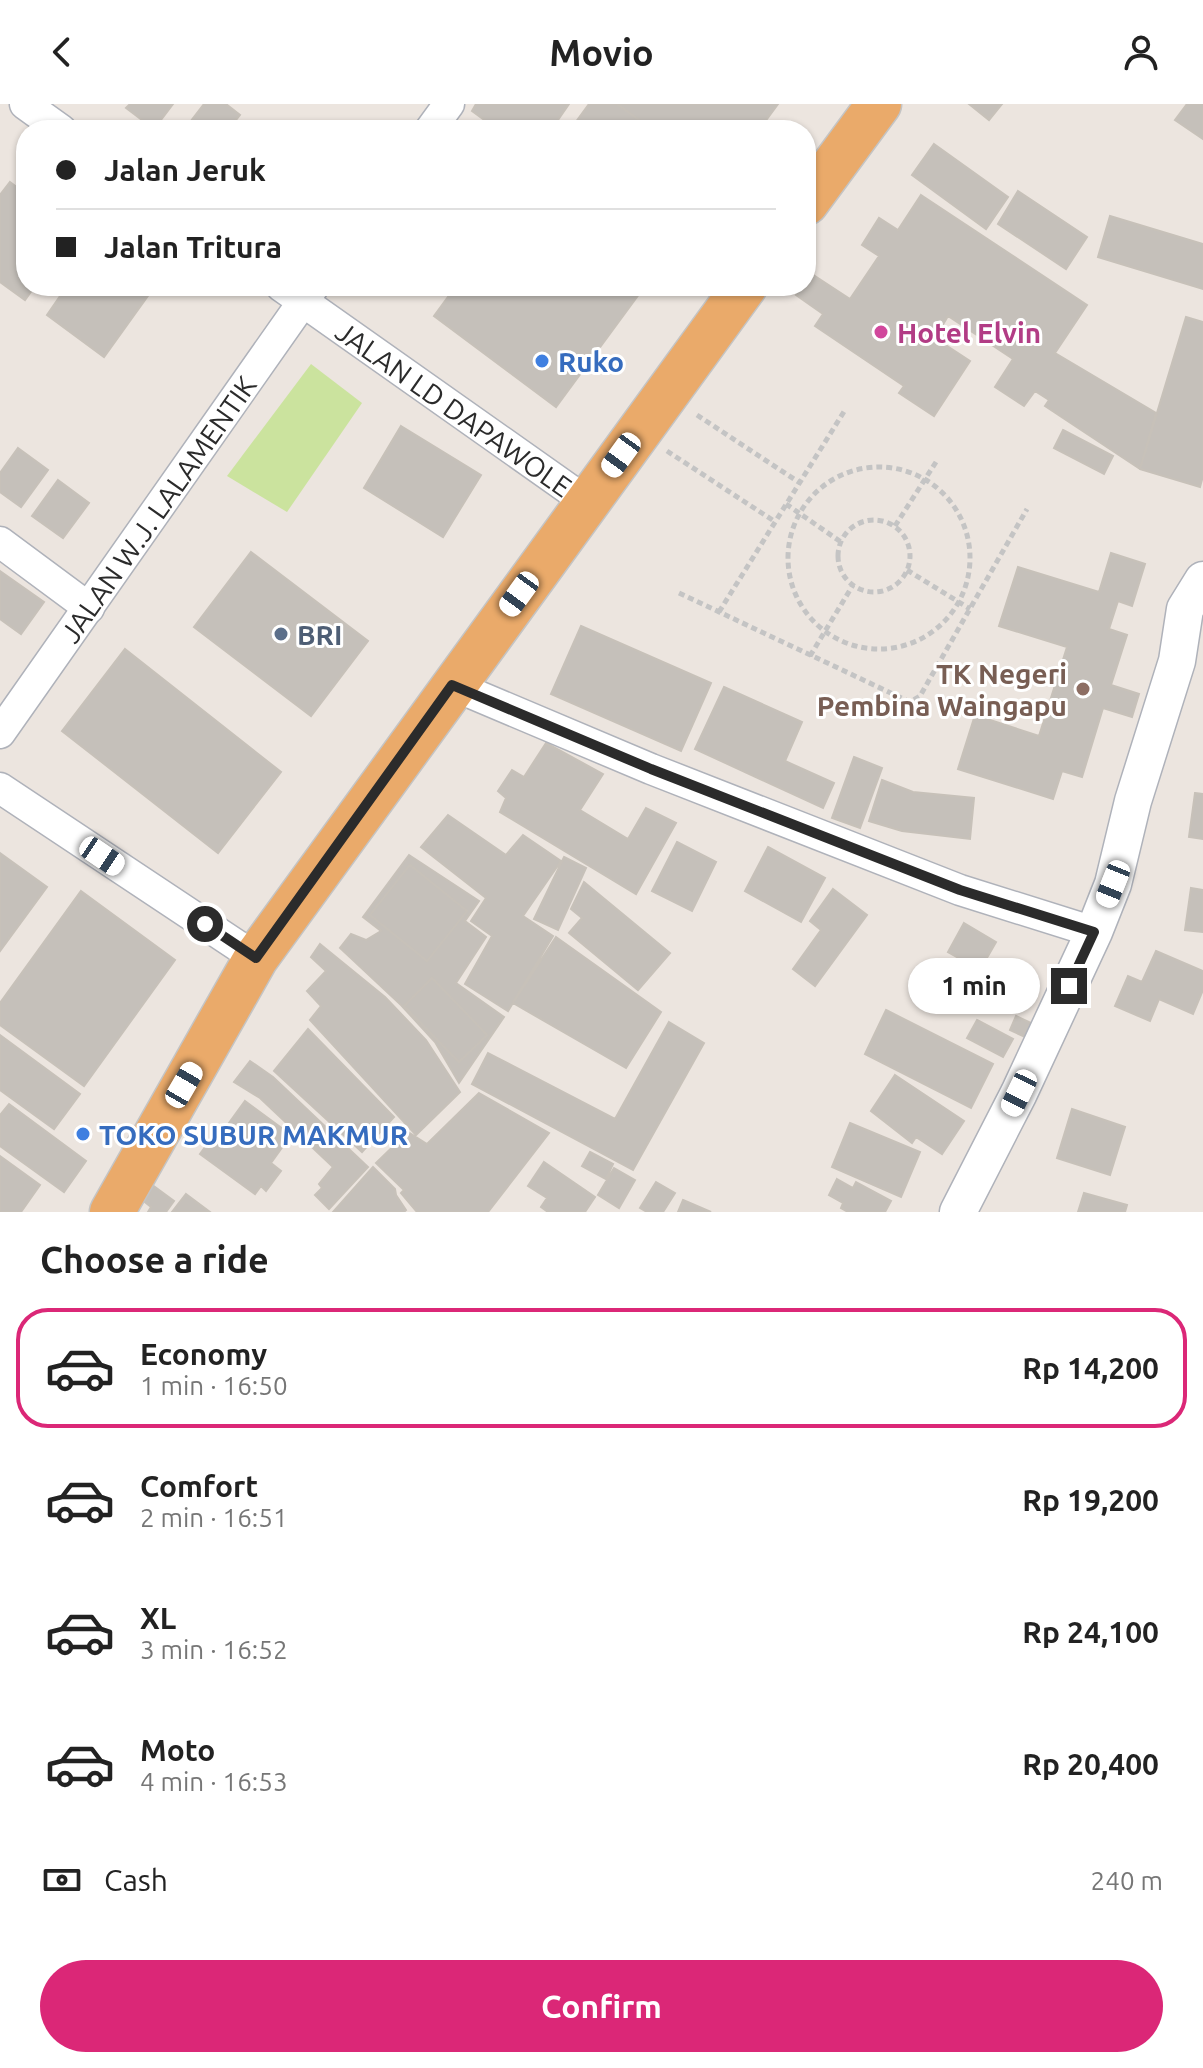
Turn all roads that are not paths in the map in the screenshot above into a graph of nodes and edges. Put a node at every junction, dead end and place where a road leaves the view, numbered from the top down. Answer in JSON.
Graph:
{"nodes":[{"id":1,"x":25,"y":104,"type":"edge"},
{"id":2,"x":879,"y":104,"type":"edge"},
{"id":3,"x":47,"y":120,"type":"edge"},
{"id":4,"x":816,"y":189,"type":"edge"},
{"id":5,"x":296,"y":296,"type":"edge"},
{"id":6,"x":306,"y":296,"type":"edge"},
{"id":7,"x":738,"y":296,"type":"edge"},
{"id":8,"x":587,"y":502,"type":"junction"},
{"id":9,"x":0,"y":542,"type":"edge"},
{"id":10,"x":1203,"y":580,"type":"edge"},
{"id":11,"x":89,"y":608,"type":"junction"},
{"id":12,"x":452,"y":685,"type":"junction"},
{"id":13,"x":0,"y":733,"type":"edge"},
{"id":14,"x":0,"y":788,"type":"edge"},
{"id":15,"x":1094,"y":932,"type":"junction"},
{"id":16,"x":256,"y":958,"type":"junction"},
{"id":17,"x":112,"y":1212,"type":"edge"},
{"id":18,"x":958,"y":1212,"type":"edge"}],
"edges":[{"from":1,"to":3,"type":"street"},
{"from":2,"to":4,"type":"highway"},
{"from":5,"to":11,"type":"street","name":"JALAN W.J. LALAMENTIK"},
{"from":6,"to":8,"type":"street","name":"JALAN LD DAPAWOLE"},
{"from":7,"to":8,"type":"highway"},
{"from":8,"to":12,"type":"highway"},
{"from":9,"to":11,"type":"street"},
{"from":10,"to":15,"type":"street"},
{"from":11,"to":13,"type":"street","name":"JALAN W.J. LALAMENTIK"},
{"from":12,"to":15,"type":"street"},
{"from":12,"to":16,"type":"highway"},
{"from":14,"to":16,"type":"street"},
{"from":15,"to":18,"type":"street"},
{"from":16,"to":17,"type":"highway"}]}
